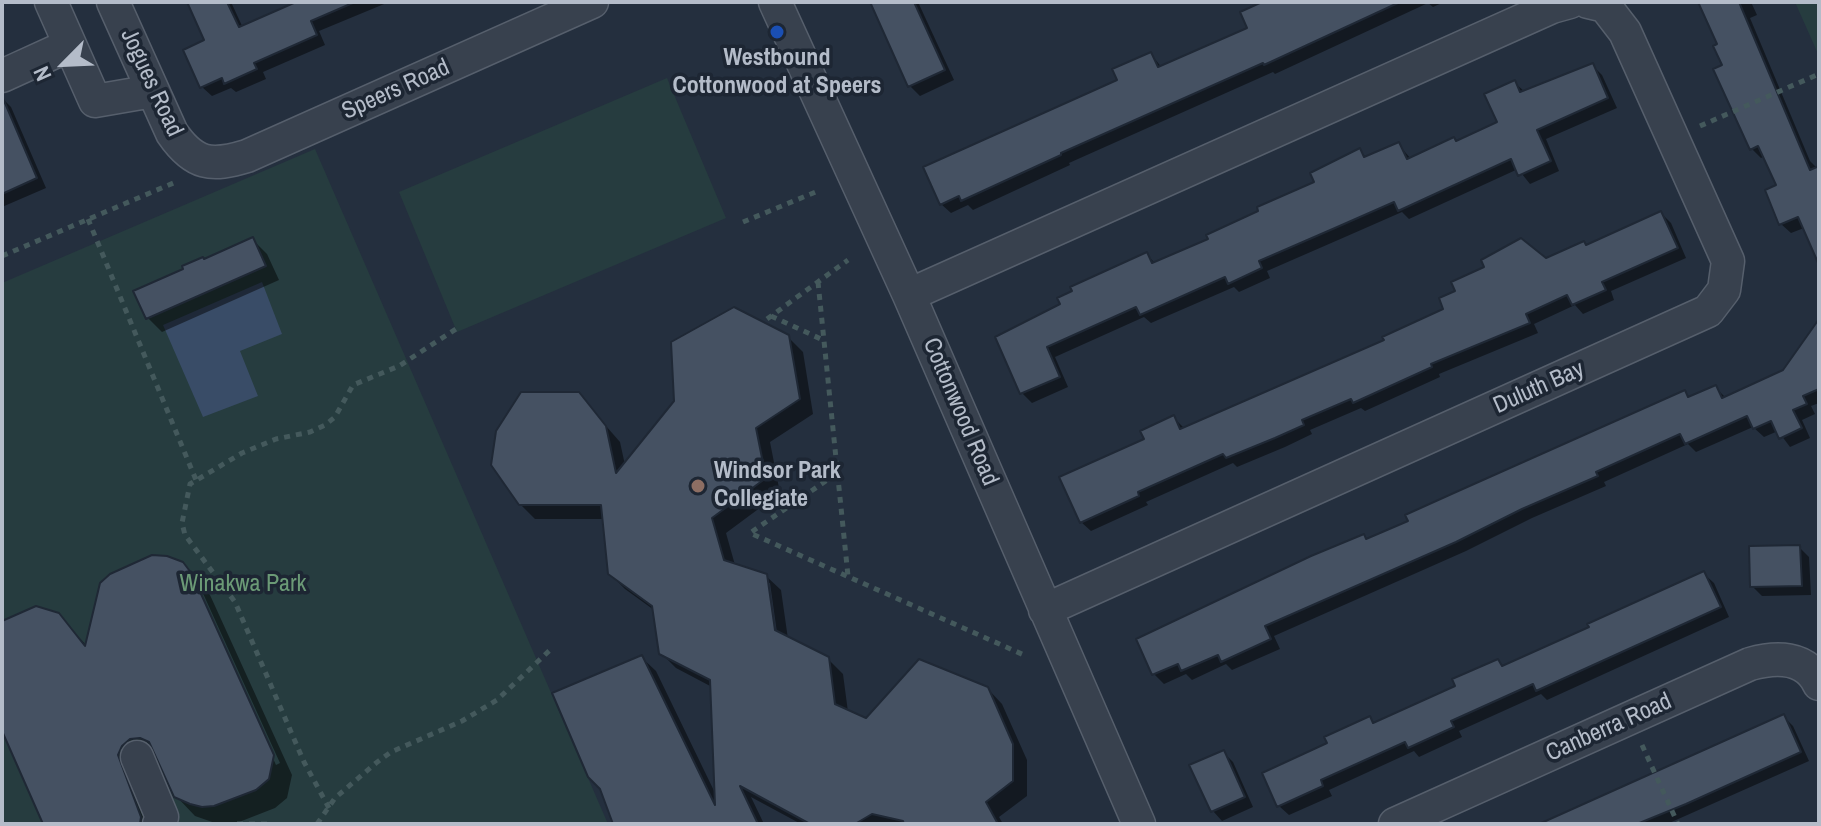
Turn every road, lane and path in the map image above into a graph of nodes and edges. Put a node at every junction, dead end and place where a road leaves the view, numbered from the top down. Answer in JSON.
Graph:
{"nodes":[{"id":1,"x":51,"y":2,"type":"edge"},
{"id":2,"x":113,"y":2,"type":"edge"},
{"id":3,"x":592,"y":2,"type":"edge"},
{"id":4,"x":775,"y":2,"type":"edge"},
{"id":5,"x":1570,"y":2,"type":"edge"},
{"id":6,"x":1588,"y":2,"type":"edge"},
{"id":7,"x":70,"y":45,"type":"junction"},
{"id":8,"x":1819,"y":74,"type":"edge"},
{"id":9,"x":2,"y":76,"type":"edge"},
{"id":10,"x":153,"y":91,"type":"junction"},
{"id":11,"x":1673,"y":138,"type":"junction"},
{"id":12,"x":196,"y":160,"type":"junction"},
{"id":13,"x":818,"y":191,"type":"dead end"},
{"id":14,"x":88,"y":219,"type":"junction"},
{"id":15,"x":743,"y":222,"type":"dead end"},
{"id":16,"x":2,"y":256,"type":"edge"},
{"id":17,"x":848,"y":260,"type":"dead end"},
{"id":18,"x":818,"y":282,"type":"junction"},
{"id":19,"x":909,"y":295,"type":"junction"},
{"id":20,"x":456,"y":329,"type":"dead end"},
{"id":21,"x":824,"y":341,"type":"junction"},
{"id":22,"x":836,"y":474,"type":"junction"},
{"id":23,"x":196,"y":480,"type":"junction"},
{"id":24,"x":848,"y":577,"type":"junction"},
{"id":25,"x":1045,"y":610,"type":"junction"},
{"id":26,"x":550,"y":650,"type":"dead end"},
{"id":27,"x":1024,"y":655,"type":"dead end"},
{"id":28,"x":1819,"y":684,"type":"edge"},
{"id":29,"x":1630,"y":718,"type":"junction"},
{"id":30,"x":137,"y":757,"type":"dead end"},
{"id":31,"x":329,"y":808,"type":"junction"},
{"id":32,"x":159,"y":824,"type":"edge"},
{"id":33,"x":237,"y":824,"type":"edge"},
{"id":34,"x":272,"y":824,"type":"edge"},
{"id":35,"x":317,"y":824,"type":"edge"},
{"id":36,"x":1139,"y":824,"type":"edge"},
{"id":37,"x":1395,"y":824,"type":"edge"},
{"id":38,"x":1678,"y":824,"type":"edge"}],
"edges":[{"from":1,"to":7,"type":"street"},
{"from":2,"to":10,"type":"street","name":"Jogues Road"},
{"from":3,"to":12,"type":"street","name":"Speers Road"},
{"from":4,"to":19,"type":"street","name":"Cottonwood Road"},
{"from":5,"to":19,"type":"street"},
{"from":6,"to":11,"type":"street","name":"Duluth Bay"},
{"from":7,"to":9,"type":"street"},
{"from":7,"to":10,"type":"street"},
{"from":8,"to":11,"type":"path"},
{"from":10,"to":12,"type":"street","name":"Jogues Road"},
{"from":11,"to":25,"type":"street","name":"Duluth Bay"},
{"from":12,"to":14,"type":"path"},
{"from":13,"to":15,"type":"path"},
{"from":14,"to":16,"type":"path"},
{"from":14,"to":23,"type":"path"},
{"from":17,"to":18,"type":"path"},
{"from":18,"to":21,"type":"path"},
{"from":18,"to":21,"type":"path"},
{"from":19,"to":25,"type":"street","name":"Cottonwood Road"},
{"from":20,"to":23,"type":"path"},
{"from":21,"to":22,"type":"path"},
{"from":22,"to":24,"type":"path"},
{"from":22,"to":24,"type":"path"},
{"from":23,"to":31,"type":"path"},
{"from":24,"to":27,"type":"path"},
{"from":25,"to":36,"type":"street","name":"Cottonwood Road"},
{"from":26,"to":31,"type":"path"},
{"from":28,"to":29,"type":"street","name":"Canberra Road"},
{"from":29,"to":37,"type":"street","name":"Canberra Road"},
{"from":29,"to":38,"type":"path"},
{"from":30,"to":32,"type":"street"},
{"from":31,"to":35,"type":"path"},
{"from":33,"to":34,"type":"path"}]}
